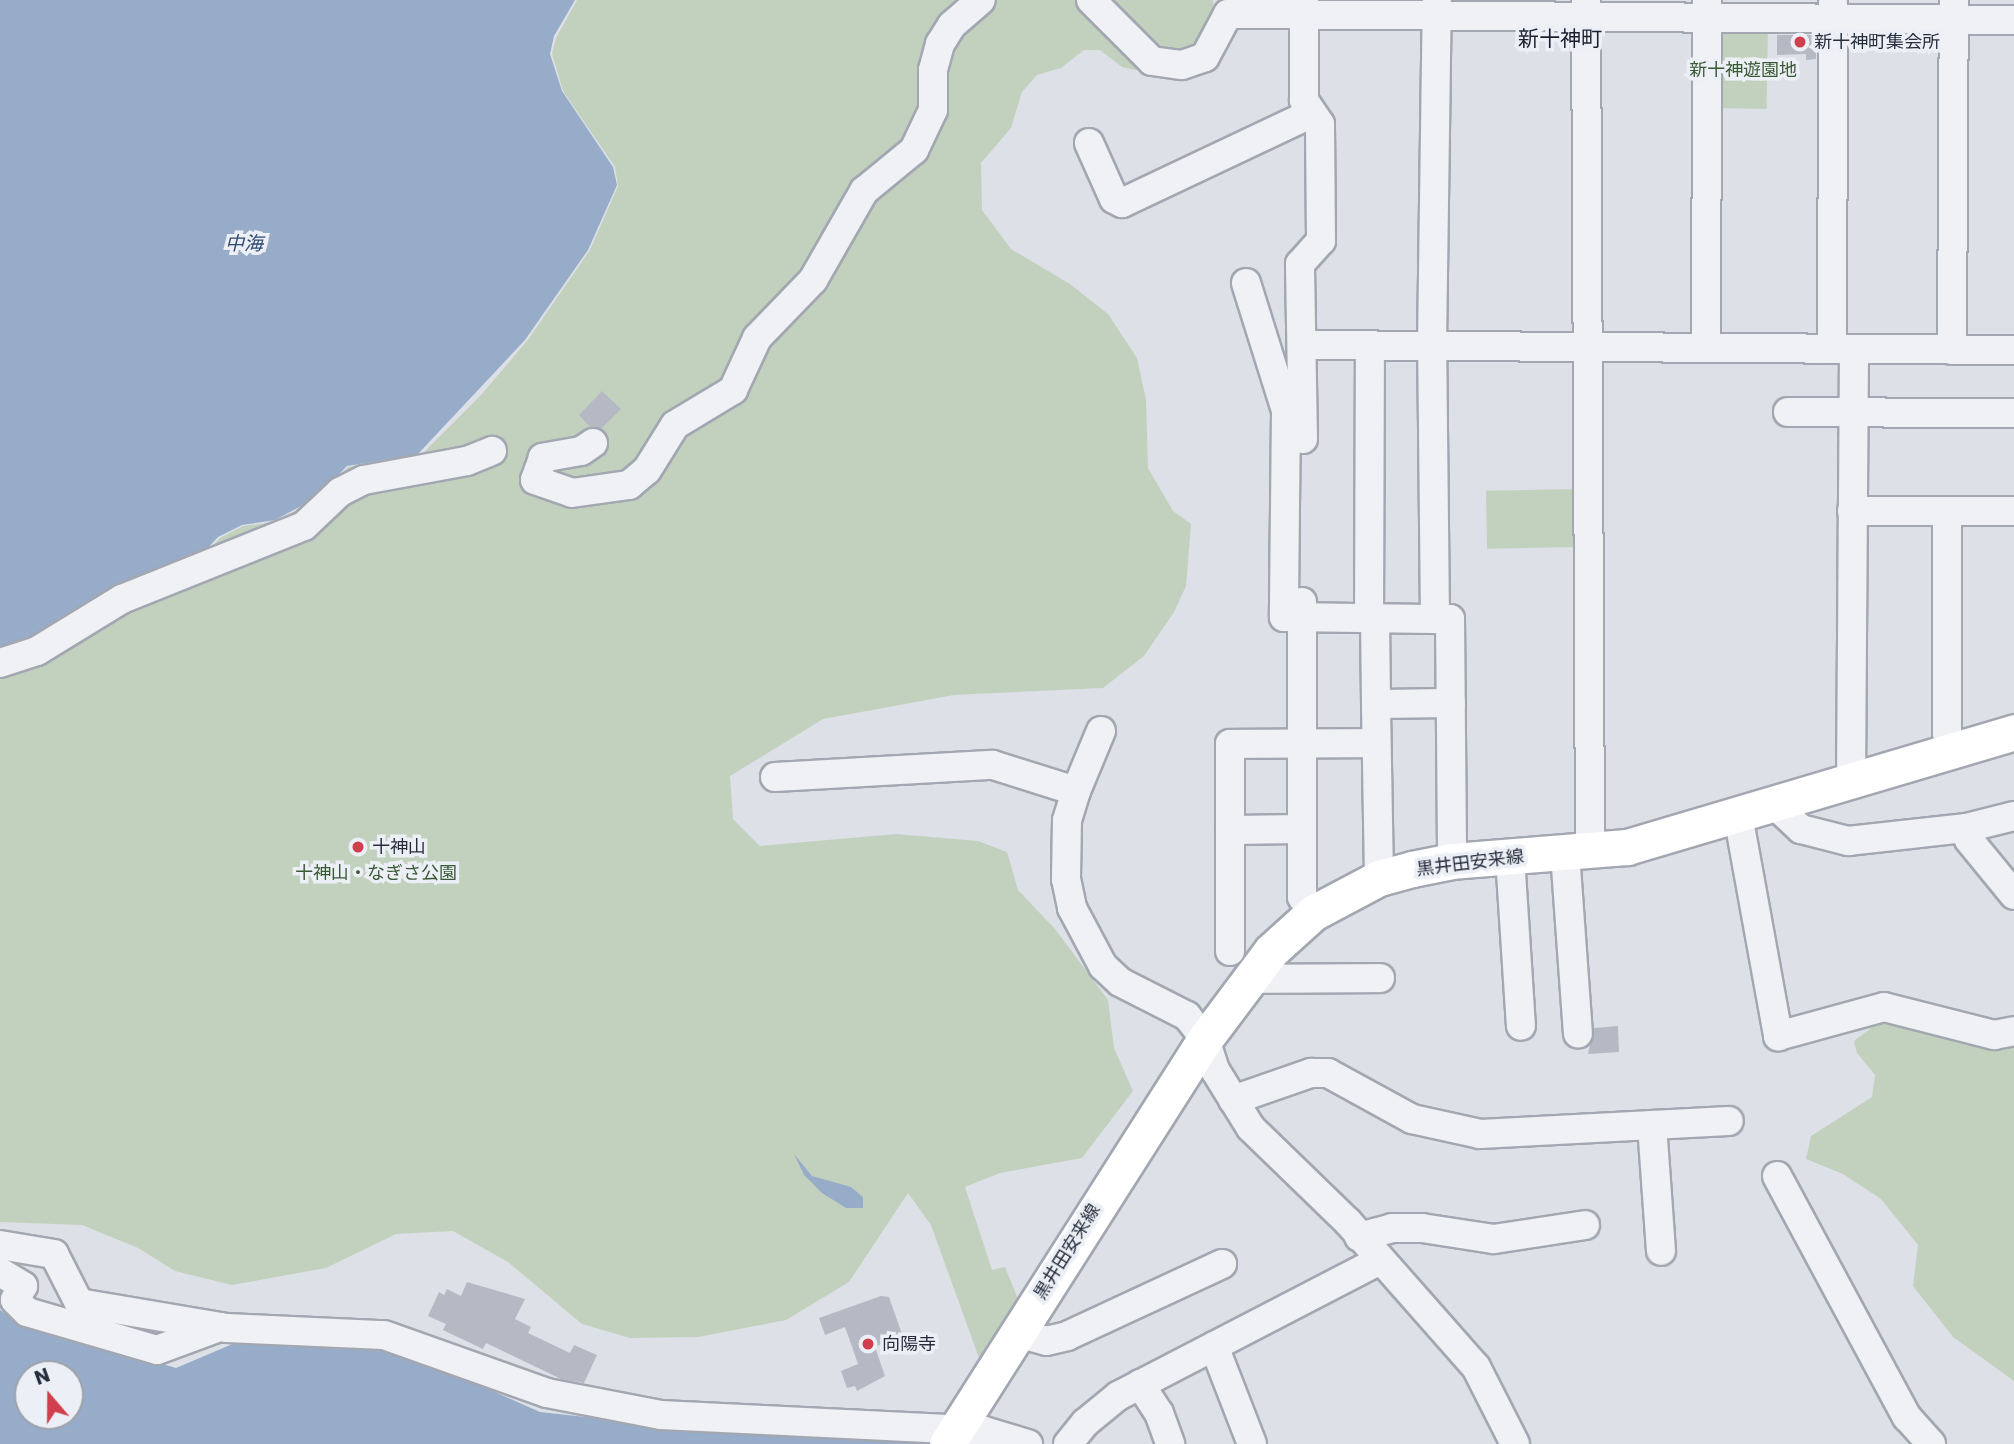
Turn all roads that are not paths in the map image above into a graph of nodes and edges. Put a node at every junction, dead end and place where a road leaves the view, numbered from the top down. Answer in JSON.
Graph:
{"nodes":[{"id":1,"x":981,"y":0,"type":"edge"},
{"id":2,"x":1091,"y":0,"type":"edge"},
{"id":3,"x":1304,"y":6,"type":"edge"},
{"id":4,"x":1226,"y":7,"type":"edge"},
{"id":5,"x":1437,"y":7,"type":"edge"},
{"id":6,"x":1586,"y":9,"type":"edge"},
{"id":7,"x":1707,"y":9,"type":"edge"},
{"id":8,"x":1833,"y":9,"type":"edge"},
{"id":9,"x":1954,"y":10,"type":"edge"},
{"id":10,"x":2014,"y":20,"type":"edge"},
{"id":11,"x":1312,"y":113,"type":"junction"},
{"id":12,"x":1089,"y":143,"type":"dead end"},
{"id":13,"x":1246,"y":283,"type":"dead end"},
{"id":14,"x":1304,"y":345,"type":"junction"},
{"id":15,"x":1370,"y":346,"type":"junction"},
{"id":16,"x":1432,"y":346,"type":"junction"},
{"id":17,"x":1587,"y":348,"type":"junction"},
{"id":18,"x":1706,"y":348,"type":"junction"},
{"id":19,"x":1843,"y":349,"type":"junction"},
{"id":20,"x":1952,"y":350,"type":"junction"},
{"id":21,"x":2014,"y":350,"type":"edge"},
{"id":22,"x":1853,"y":410,"type":"junction"},
{"id":23,"x":1788,"y":412,"type":"dead end"},
{"id":24,"x":2014,"y":413,"type":"edge"},
{"id":25,"x":593,"y":443,"type":"dead end"},
{"id":26,"x":492,"y":451,"type":"dead end"},
{"id":27,"x":1852,"y":511,"type":"junction"},
{"id":28,"x":2014,"y":511,"type":"edge"},
{"id":29,"x":1947,"y":512,"type":"junction"},
{"id":30,"x":1372,"y":619,"type":"junction"},
{"id":31,"x":1435,"y":619,"type":"junction"},
{"id":32,"x":1302,"y":620,"type":"junction"},
{"id":33,"x":0,"y":663,"type":"edge"},
{"id":34,"x":1451,"y":703,"type":"junction"},
{"id":35,"x":1376,"y":704,"type":"junction"},
{"id":36,"x":1101,"y":731,"type":"dead end"},
{"id":37,"x":2014,"y":732,"type":"edge"},
{"id":38,"x":1301,"y":742,"type":"junction"},
{"id":39,"x":1376,"y":743,"type":"junction"},
{"id":40,"x":1951,"y":751,"type":"junction"},
{"id":41,"x":775,"y":776,"type":"dead end"},
{"id":42,"x":1852,"y":781,"type":"junction"},
{"id":43,"x":1076,"y":790,"type":"junction"},
{"id":44,"x":1774,"y":804,"type":"junction"},
{"id":45,"x":1738,"y":815,"type":"junction"},
{"id":46,"x":2014,"y":816,"type":"edge"},
{"id":47,"x":1966,"y":828,"type":"junction"},
{"id":48,"x":1301,"y":829,"type":"junction"},
{"id":49,"x":1230,"y":830,"type":"junction"},
{"id":50,"x":1577,"y":852,"type":"junction"},
{"id":51,"x":1510,"y":857,"type":"junction"},
{"id":52,"x":1452,"y":861,"type":"junction"},
{"id":53,"x":1379,"y":878,"type":"junction"},
{"id":54,"x":2014,"y":895,"type":"edge"},
{"id":55,"x":1313,"y":913,"type":"junction"},
{"id":56,"x":1238,"y":965,"type":"junction"},
{"id":57,"x":1380,"y":978,"type":"dead end"},
{"id":58,"x":1521,"y":1026,"type":"dead end"},
{"id":59,"x":2014,"y":1031,"type":"edge"},
{"id":60,"x":1577,"y":1034,"type":"dead end"},
{"id":61,"x":1205,"y":1039,"type":"junction"},
{"id":62,"x":1233,"y":1100,"type":"junction"},
{"id":63,"x":1729,"y":1121,"type":"dead end"},
{"id":64,"x":1653,"y":1125,"type":"junction"},
{"id":65,"x":1777,"y":1175,"type":"dead end"},
{"id":66,"x":1585,"y":1225,"type":"dead end"},
{"id":67,"x":1359,"y":1237,"type":"junction"},
{"id":68,"x":0,"y":1245,"type":"edge"},
{"id":69,"x":1661,"y":1251,"type":"dead end"},
{"id":70,"x":1378,"y":1261,"type":"junction"},
{"id":71,"x":1222,"y":1265,"type":"dead end"},
{"id":72,"x":0,"y":1272,"type":"edge"},
{"id":73,"x":228,"y":1328,"type":"junction"},
{"id":74,"x":1017,"y":1333,"type":"junction"},
{"id":75,"x":1214,"y":1346,"type":"junction"},
{"id":76,"x":1140,"y":1384,"type":"junction"},
{"id":77,"x":952,"y":1437,"type":"edge"},
{"id":78,"x":1028,"y":1444,"type":"edge"},
{"id":79,"x":1068,"y":1444,"type":"edge"},
{"id":80,"x":1170,"y":1444,"type":"edge"},
{"id":81,"x":1252,"y":1444,"type":"edge"},
{"id":82,"x":1515,"y":1444,"type":"edge"},
{"id":83,"x":1931,"y":1444,"type":"edge"}],
"edges":[{"from":1,"to":25,"type":"street"},
{"from":2,"to":4,"type":"street"},
{"from":3,"to":4,"type":"street"},
{"from":3,"to":5,"type":"street"},
{"from":3,"to":11,"type":"street"},
{"from":5,"to":6,"type":"street"},
{"from":5,"to":16,"type":"street"},
{"from":6,"to":7,"type":"street"},
{"from":6,"to":17,"type":"street"},
{"from":7,"to":8,"type":"street"},
{"from":7,"to":18,"type":"street"},
{"from":8,"to":9,"type":"street"},
{"from":8,"to":19,"type":"street"},
{"from":9,"to":10,"type":"street"},
{"from":9,"to":20,"type":"street"},
{"from":11,"to":12,"type":"street"},
{"from":11,"to":14,"type":"street"},
{"from":13,"to":32,"type":"street"},
{"from":14,"to":15,"type":"street"},
{"from":14,"to":32,"type":"street"},
{"from":15,"to":16,"type":"street"},
{"from":15,"to":30,"type":"street"},
{"from":16,"to":17,"type":"street"},
{"from":16,"to":31,"type":"street"},
{"from":17,"to":18,"type":"street"},
{"from":17,"to":50,"type":"street"},
{"from":18,"to":19,"type":"street"},
{"from":19,"to":20,"type":"street"},
{"from":19,"to":22,"type":"street"},
{"from":20,"to":21,"type":"street"},
{"from":22,"to":23,"type":"street"},
{"from":22,"to":24,"type":"street"},
{"from":22,"to":27,"type":"street"},
{"from":26,"to":33,"type":"street"},
{"from":27,"to":29,"type":"street"},
{"from":27,"to":42,"type":"street"},
{"from":28,"to":29,"type":"street"},
{"from":29,"to":40,"type":"street"},
{"from":30,"to":31,"type":"street"},
{"from":30,"to":32,"type":"street"},
{"from":30,"to":35,"type":"street"},
{"from":31,"to":34,"type":"street"},
{"from":32,"to":38,"type":"street"},
{"from":34,"to":35,"type":"street"},
{"from":34,"to":52,"type":"street"},
{"from":35,"to":39,"type":"street"},
{"from":36,"to":43,"type":"street"},
{"from":37,"to":40,"type":"main road","name":"黒井田安来線"},
{"from":38,"to":39,"type":"street"},
{"from":38,"to":48,"type":"street"},
{"from":38,"to":49,"type":"street"},
{"from":39,"to":53,"type":"street"},
{"from":40,"to":42,"type":"main road","name":"黒井田安来線"},
{"from":41,"to":43,"type":"street"},
{"from":42,"to":44,"type":"main road","name":"黒井田安来線"},
{"from":43,"to":61,"type":"street"},
{"from":44,"to":45,"type":"main road","name":"黒井田安来線"},
{"from":44,"to":47,"type":"street"},
{"from":45,"to":50,"type":"main road","name":"黒井田安来線"},
{"from":45,"to":59,"type":"street"},
{"from":46,"to":47,"type":"street"},
{"from":47,"to":54,"type":"street"},
{"from":48,"to":49,"type":"street"},
{"from":48,"to":55,"type":"street"},
{"from":49,"to":56,"type":"street"},
{"from":50,"to":51,"type":"main road","name":"黒井田安来線"},
{"from":50,"to":60,"type":"street"},
{"from":51,"to":52,"type":"main road","name":"黒井田安来線"},
{"from":51,"to":58,"type":"street"},
{"from":52,"to":53,"type":"main road","name":"黒井田安来線"},
{"from":53,"to":55,"type":"main road","name":"黒井田安来線"},
{"from":55,"to":56,"type":"main road","name":"黒井田安来線"},
{"from":56,"to":57,"type":"street"},
{"from":56,"to":61,"type":"main road","name":"黒井田安来線"},
{"from":61,"to":62,"type":"street"},
{"from":61,"to":74,"type":"main road","name":"黒井田安来線"},
{"from":62,"to":64,"type":"street"},
{"from":62,"to":67,"type":"street"},
{"from":63,"to":64,"type":"street"},
{"from":64,"to":69,"type":"street"},
{"from":65,"to":83,"type":"street"},
{"from":66,"to":67,"type":"street"},
{"from":67,"to":70,"type":"street"},
{"from":68,"to":73,"type":"street"},
{"from":70,"to":75,"type":"street"},
{"from":70,"to":82,"type":"street"},
{"from":71,"to":74,"type":"street"},
{"from":72,"to":73,"type":"street"},
{"from":73,"to":77,"type":"street"},
{"from":74,"to":77,"type":"main road","name":"黒井田安来線"},
{"from":75,"to":76,"type":"street"},
{"from":75,"to":81,"type":"street"},
{"from":76,"to":79,"type":"street"},
{"from":76,"to":80,"type":"street"},
{"from":77,"to":78,"type":"street"}]}
